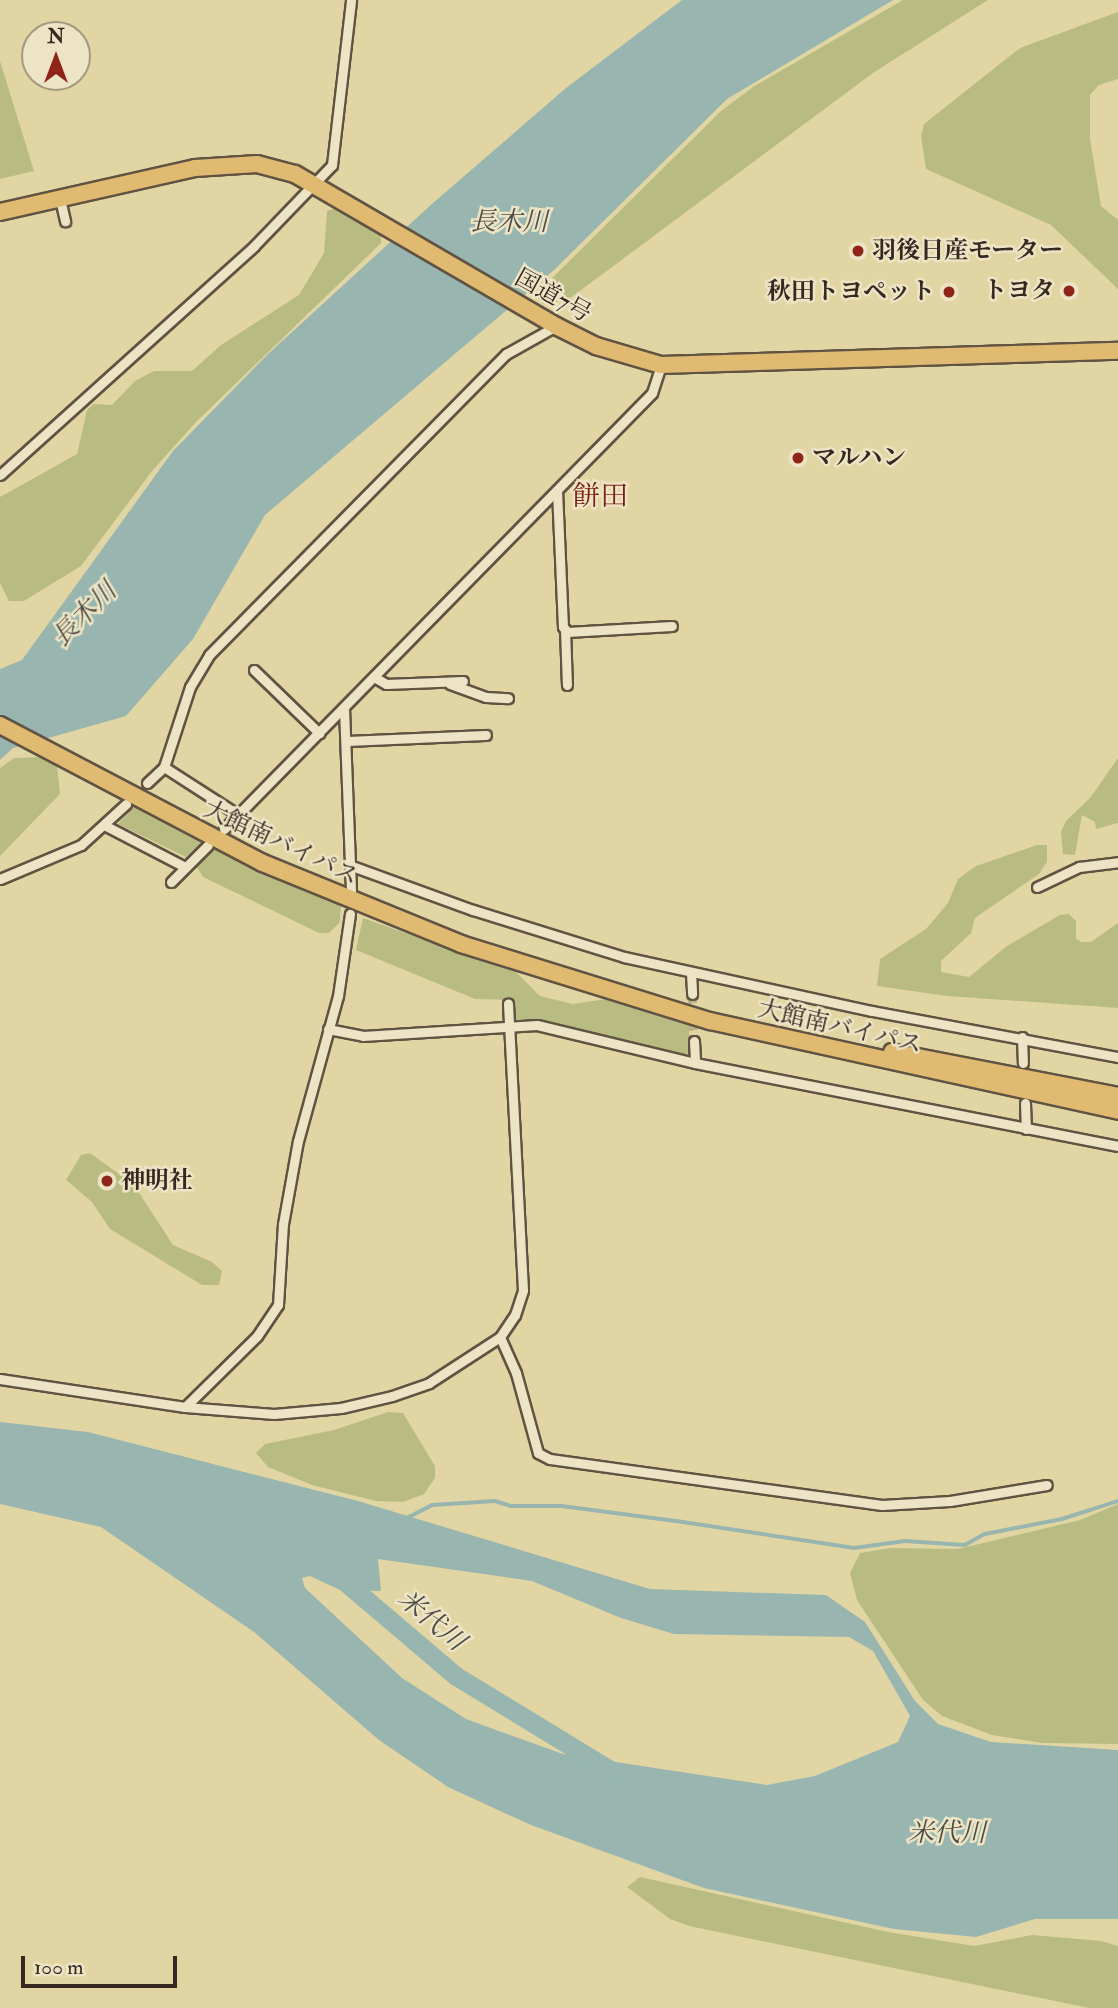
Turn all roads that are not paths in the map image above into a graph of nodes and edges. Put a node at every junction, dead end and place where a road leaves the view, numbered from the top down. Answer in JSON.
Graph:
{"nodes":[{"id":1,"x":351,"y":0,"type":"edge"},
{"id":2,"x":317,"y":188,"type":"junction"},
{"id":3,"x":60,"y":198,"type":"junction"},
{"id":4,"x":0,"y":212,"type":"edge"},
{"id":5,"x":65,"y":221,"type":"dead end"},
{"id":6,"x":551,"y":323,"type":"junction"},
{"id":7,"x":1118,"y":351,"type":"edge"},
{"id":8,"x":661,"y":365,"type":"junction"},
{"id":9,"x":0,"y":475,"type":"edge"},
{"id":10,"x":558,"y":490,"type":"junction"},
{"id":11,"x":672,"y":626,"type":"dead end"},
{"id":12,"x":565,"y":629,"type":"junction"},
{"id":13,"x":254,"y":670,"type":"dead end"},
{"id":14,"x":374,"y":677,"type":"junction"},
{"id":15,"x":445,"y":681,"type":"junction"},
{"id":16,"x":463,"y":681,"type":"dead end"},
{"id":17,"x":567,"y":685,"type":"dead end"},
{"id":18,"x":508,"y":698,"type":"dead end"},
{"id":19,"x":344,"y":708,"type":"junction"},
{"id":20,"x":0,"y":725,"type":"edge"},
{"id":21,"x":318,"y":733,"type":"junction"},
{"id":22,"x":485,"y":735,"type":"dead end"},
{"id":23,"x":346,"y":741,"type":"junction"},
{"id":24,"x":164,"y":767,"type":"junction"},
{"id":25,"x":147,"y":783,"type":"dead end"},
{"id":26,"x":126,"y":804,"type":"dead end"},
{"id":27,"x":237,"y":814,"type":"junction"},
{"id":28,"x":106,"y":826,"type":"junction"},
{"id":29,"x":223,"y":829,"type":"dead end"},
{"id":30,"x":208,"y":845,"type":"dead end"},
{"id":31,"x":1118,"y":862,"type":"edge"},
{"id":32,"x":352,"y":866,"type":"junction"},
{"id":33,"x":186,"y":867,"type":"junction"},
{"id":34,"x":0,"y":879,"type":"edge"},
{"id":35,"x":171,"y":882,"type":"dead end"},
{"id":36,"x":1037,"y":887,"type":"dead end"},
{"id":37,"x":351,"y":891,"type":"dead end"},
{"id":38,"x":350,"y":914,"type":"dead end"},
{"id":39,"x":691,"y":972,"type":"junction"},
{"id":40,"x":555,"y":974,"type":"junction"},
{"id":41,"x":692,"y":995,"type":"tunnel mouth"},
{"id":42,"x":508,"y":1003,"type":"dead end"},
{"id":43,"x":511,"y":1028,"type":"junction"},
{"id":44,"x":328,"y":1029,"type":"junction"},
{"id":45,"x":1022,"y":1037,"type":"junction"},
{"id":46,"x":694,"y":1041,"type":"tunnel mouth"},
{"id":47,"x":1118,"y":1058,"type":"edge"},
{"id":48,"x":695,"y":1063,"type":"junction"},
{"id":49,"x":1023,"y":1063,"type":"dead end"},
{"id":50,"x":1118,"y":1096,"type":"edge"},
{"id":51,"x":1025,"y":1103,"type":"dead end"},
{"id":52,"x":1118,"y":1111,"type":"edge"},
{"id":53,"x":1026,"y":1129,"type":"junction"},
{"id":54,"x":1118,"y":1146,"type":"edge"},
{"id":55,"x":500,"y":1337,"type":"junction"},
{"id":56,"x":0,"y":1379,"type":"edge"},
{"id":57,"x":185,"y":1407,"type":"junction"},
{"id":58,"x":1047,"y":1485,"type":"dead end"}],
"edges":[{"from":1,"to":2,"type":"street"},
{"from":2,"to":3,"type":"highway","name":"国道7号"},
{"from":2,"to":6,"type":"highway","name":"国道7号"},
{"from":2,"to":9,"type":"street"},
{"from":3,"to":4,"type":"highway","name":"国道7号"},
{"from":3,"to":5,"type":"street"},
{"from":6,"to":8,"type":"highway","name":"国道7号"},
{"from":6,"to":24,"type":"street"},
{"from":7,"to":8,"type":"highway","name":"国道7号"},
{"from":8,"to":10,"type":"street"},
{"from":10,"to":12,"type":"street"},
{"from":10,"to":14,"type":"street"},
{"from":11,"to":12,"type":"street"},
{"from":12,"to":17,"type":"street"},
{"from":13,"to":21,"type":"street"},
{"from":14,"to":15,"type":"street"},
{"from":14,"to":19,"type":"street"},
{"from":15,"to":16,"type":"street"},
{"from":15,"to":18,"type":"street"},
{"from":19,"to":21,"type":"street"},
{"from":19,"to":23,"type":"street"},
{"from":20,"to":40,"type":"highway","name":"大館南バイパス"},
{"from":21,"to":27,"type":"street"},
{"from":22,"to":23,"type":"street"},
{"from":23,"to":32,"type":"street"},
{"from":24,"to":25,"type":"street"},
{"from":24,"to":27,"type":"street"},
{"from":26,"to":28,"type":"street"},
{"from":27,"to":29,"type":"street"},
{"from":28,"to":33,"type":"street"},
{"from":28,"to":34,"type":"street"},
{"from":30,"to":33,"type":"street"},
{"from":31,"to":36,"type":"street"},
{"from":32,"to":37,"type":"street"},
{"from":32,"to":39,"type":"street"},
{"from":33,"to":35,"type":"street"},
{"from":38,"to":44,"type":"street"},
{"from":39,"to":41,"type":"street"},
{"from":39,"to":45,"type":"street"},
{"from":40,"to":50,"type":"highway","name":"大館南バイパス"},
{"from":40,"to":52,"type":"highway","name":"大館南バイパス"},
{"from":42,"to":43,"type":"street"},
{"from":43,"to":44,"type":"street"},
{"from":43,"to":48,"type":"street"},
{"from":43,"to":55,"type":"street"},
{"from":44,"to":57,"type":"street"},
{"from":45,"to":47,"type":"street"},
{"from":45,"to":49,"type":"street"},
{"from":46,"to":48,"type":"street"},
{"from":48,"to":53,"type":"street"},
{"from":51,"to":53,"type":"street"},
{"from":53,"to":54,"type":"street"},
{"from":55,"to":57,"type":"street"},
{"from":55,"to":58,"type":"street"},
{"from":56,"to":57,"type":"street"}]}
